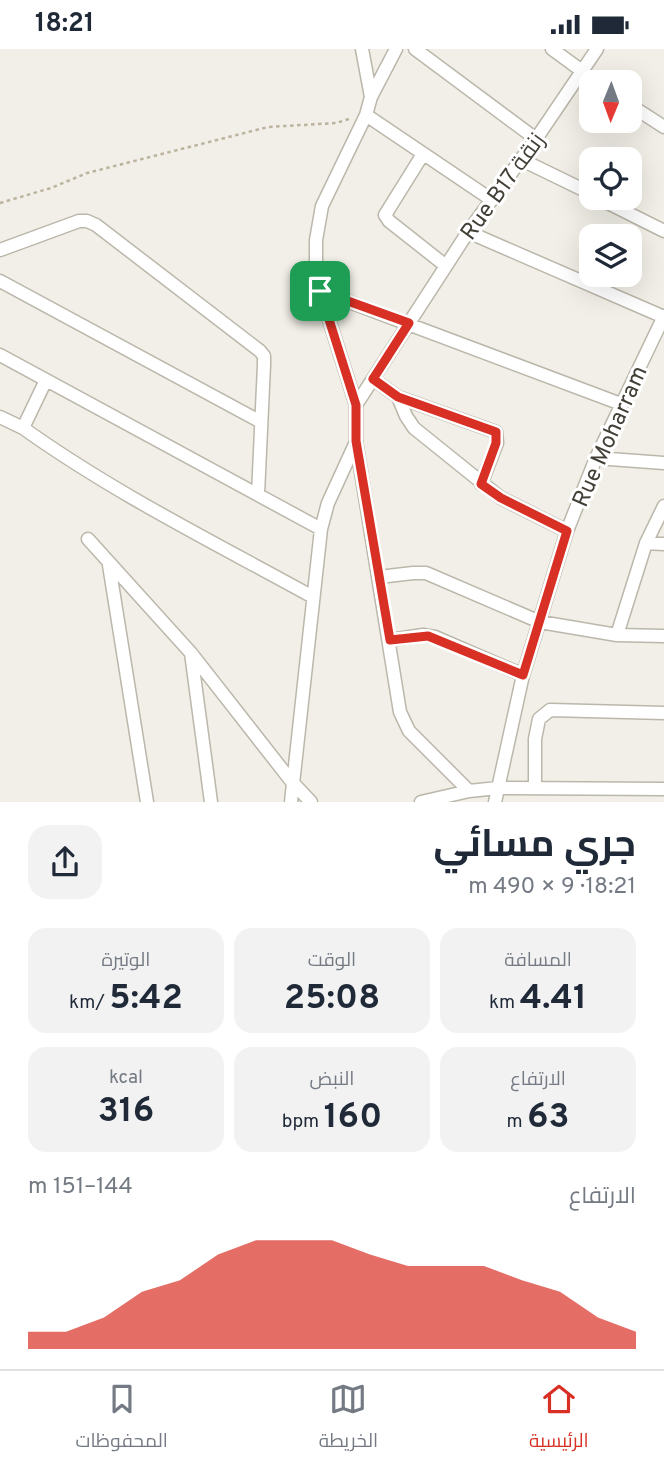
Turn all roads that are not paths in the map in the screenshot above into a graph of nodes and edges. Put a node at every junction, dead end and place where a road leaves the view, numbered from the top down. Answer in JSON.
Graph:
{"nodes":[{"id":1,"x":362,"y":49,"type":"edge"},
{"id":2,"x":396,"y":49,"type":"edge"},
{"id":3,"x":415,"y":49,"type":"edge"},
{"id":4,"x":552,"y":49,"type":"edge"},
{"id":5,"x":597,"y":49,"type":"edge"},
{"id":6,"x":579,"y":70,"type":"edge"},
{"id":7,"x":582,"y":70,"type":"edge"},
{"id":8,"x":579,"y":75,"type":"edge"},
{"id":9,"x":371,"y":97,"type":"junction"},
{"id":10,"x":642,"y":113,"type":"edge"},
{"id":11,"x":366,"y":115,"type":"junction"},
{"id":12,"x":664,"y":127,"type":"edge"},
{"id":13,"x":536,"y":139,"type":"junction"},
{"id":14,"x":424,"y":154,"type":"junction"},
{"id":15,"x":522,"y":159,"type":"junction"},
{"id":16,"x":579,"y":188,"type":"edge"},
{"id":17,"x":492,"y":200,"type":"junction"},
{"id":18,"x":622,"y":210,"type":"edge"},
{"id":19,"x":664,"y":231,"type":"edge"},
{"id":20,"x":468,"y":232,"type":"junction"},
{"id":21,"x":0,"y":250,"type":"edge"},
{"id":22,"x":446,"y":266,"type":"junction"},
{"id":23,"x":0,"y":281,"type":"edge"},
{"id":24,"x":320,"y":291,"type":"junction"},
{"id":25,"x":664,"y":316,"type":"edge"},
{"id":26,"x":409,"y":323,"type":"junction"},
{"id":27,"x":0,"y":355,"type":"edge"},
{"id":28,"x":373,"y":379,"type":"junction"},
{"id":29,"x":46,"y":380,"type":"junction"},
{"id":30,"x":398,"y":397,"type":"junction"},
{"id":31,"x":621,"y":404,"type":"junction"},
{"id":32,"x":356,"y":405,"type":"junction"},
{"id":33,"x":0,"y":417,"type":"edge"},
{"id":34,"x":261,"y":422,"type":"junction"},
{"id":35,"x":23,"y":428,"type":"junction"},
{"id":36,"x":356,"y":441,"type":"junction"},
{"id":37,"x":596,"y":458,"type":"junction"},
{"id":38,"x":664,"y":463,"type":"edge"},
{"id":39,"x":481,"y":484,"type":"junction"},
{"id":40,"x":258,"y":494,"type":"junction"},
{"id":41,"x":664,"y":506,"type":"edge"},
{"id":42,"x":321,"y":529,"type":"junction"},
{"id":43,"x":567,"y":531,"type":"junction"},
{"id":44,"x":88,"y":539,"type":"dead end"},
{"id":45,"x":646,"y":543,"type":"junction"},
{"id":46,"x":664,"y":544,"type":"edge"},
{"id":47,"x":109,"y":565,"type":"junction"},
{"id":48,"x":379,"y":577,"type":"junction"},
{"id":49,"x":313,"y":597,"type":"junction"},
{"id":50,"x":540,"y":622,"type":"junction"},
{"id":51,"x":617,"y":635,"type":"junction"},
{"id":52,"x":664,"y":636,"type":"edge"},
{"id":53,"x":390,"y":640,"type":"junction"},
{"id":54,"x":191,"y":653,"type":"junction"},
{"id":55,"x":523,"y":675,"type":"junction"},
{"id":56,"x":664,"y":713,"type":"edge"},
{"id":57,"x":292,"y":782,"type":"junction"},
{"id":58,"x":498,"y":788,"type":"junction"},
{"id":59,"x":535,"y":788,"type":"junction"},
{"id":60,"x":664,"y":789,"type":"edge"},
{"id":61,"x":469,"y":791,"type":"junction"},
{"id":62,"x":147,"y":802,"type":"edge"},
{"id":63,"x":211,"y":802,"type":"edge"},
{"id":64,"x":291,"y":802,"type":"edge"},
{"id":65,"x":311,"y":802,"type":"edge"},
{"id":66,"x":421,"y":802,"type":"edge"},
{"id":67,"x":495,"y":802,"type":"edge"}],
"edges":[{"from":1,"to":9,"type":"street"},
{"from":2,"to":9,"type":"street"},
{"from":3,"to":13,"type":"street"},
{"from":4,"to":6,"type":"street"},
{"from":5,"to":7,"type":"street","name":"Rue B17 زنقة"},
{"from":8,"to":13,"type":"street","name":"Rue B17 زنقة"},
{"from":9,"to":11,"type":"street"},
{"from":10,"to":12,"type":"street"},
{"from":11,"to":14,"type":"street"},
{"from":11,"to":24,"type":"street"},
{"from":13,"to":15,"type":"street","name":"Rue B17 زنقة"},
{"from":14,"to":17,"type":"street"},
{"from":14,"to":22,"type":"street"},
{"from":15,"to":16,"type":"street"},
{"from":15,"to":17,"type":"street","name":"Rue B17 زنقة"},
{"from":17,"to":20,"type":"street","name":"Rue B17 زنقة"},
{"from":18,"to":19,"type":"street"},
{"from":20,"to":22,"type":"street","name":"Rue B17 زنقة"},
{"from":20,"to":25,"type":"street"},
{"from":21,"to":34,"type":"street"},
{"from":22,"to":26,"type":"street","name":"Rue B17 زنقة"},
{"from":23,"to":34,"type":"street"},
{"from":24,"to":26,"type":"street"},
{"from":24,"to":32,"type":"street"},
{"from":25,"to":31,"type":"street","name":"Rue Moharram"},
{"from":26,"to":28,"type":"street","name":"Rue B17 زنقة"},
{"from":26,"to":31,"type":"street"},
{"from":27,"to":29,"type":"street"},
{"from":28,"to":30,"type":"street"},
{"from":28,"to":32,"type":"street","name":"Rue B17 زنقة"},
{"from":29,"to":35,"type":"street"},
{"from":29,"to":40,"type":"street"},
{"from":30,"to":39,"type":"street"},
{"from":30,"to":39,"type":"street"},
{"from":31,"to":37,"type":"street","name":"Rue Moharram"},
{"from":32,"to":36,"type":"street"},
{"from":33,"to":35,"type":"street"},
{"from":34,"to":40,"type":"street"},
{"from":35,"to":49,"type":"street"},
{"from":36,"to":42,"type":"street"},
{"from":36,"to":48,"type":"street"},
{"from":37,"to":38,"type":"street"},
{"from":37,"to":43,"type":"street","name":"Rue Moharram"},
{"from":39,"to":43,"type":"street"},
{"from":40,"to":42,"type":"street"},
{"from":41,"to":45,"type":"street"},
{"from":42,"to":49,"type":"street"},
{"from":43,"to":50,"type":"street","name":"Rue Moharram"},
{"from":44,"to":47,"type":"street"},
{"from":45,"to":46,"type":"street"},
{"from":45,"to":51,"type":"street"},
{"from":47,"to":54,"type":"street"},
{"from":47,"to":62,"type":"street"},
{"from":48,"to":50,"type":"street"},
{"from":48,"to":53,"type":"street"},
{"from":49,"to":57,"type":"street"},
{"from":50,"to":51,"type":"street"},
{"from":50,"to":55,"type":"street","name":"Rue Moharram"},
{"from":51,"to":52,"type":"street"},
{"from":53,"to":55,"type":"street"},
{"from":53,"to":61,"type":"street"},
{"from":54,"to":57,"type":"street"},
{"from":54,"to":63,"type":"street"},
{"from":55,"to":58,"type":"street","name":"Rue Moharram"},
{"from":56,"to":59,"type":"street"},
{"from":57,"to":64,"type":"street"},
{"from":57,"to":65,"type":"street"},
{"from":58,"to":59,"type":"street"},
{"from":58,"to":61,"type":"street"},
{"from":58,"to":67,"type":"street","name":"Rue Moharram"},
{"from":59,"to":60,"type":"street"},
{"from":61,"to":66,"type":"street"}]}
